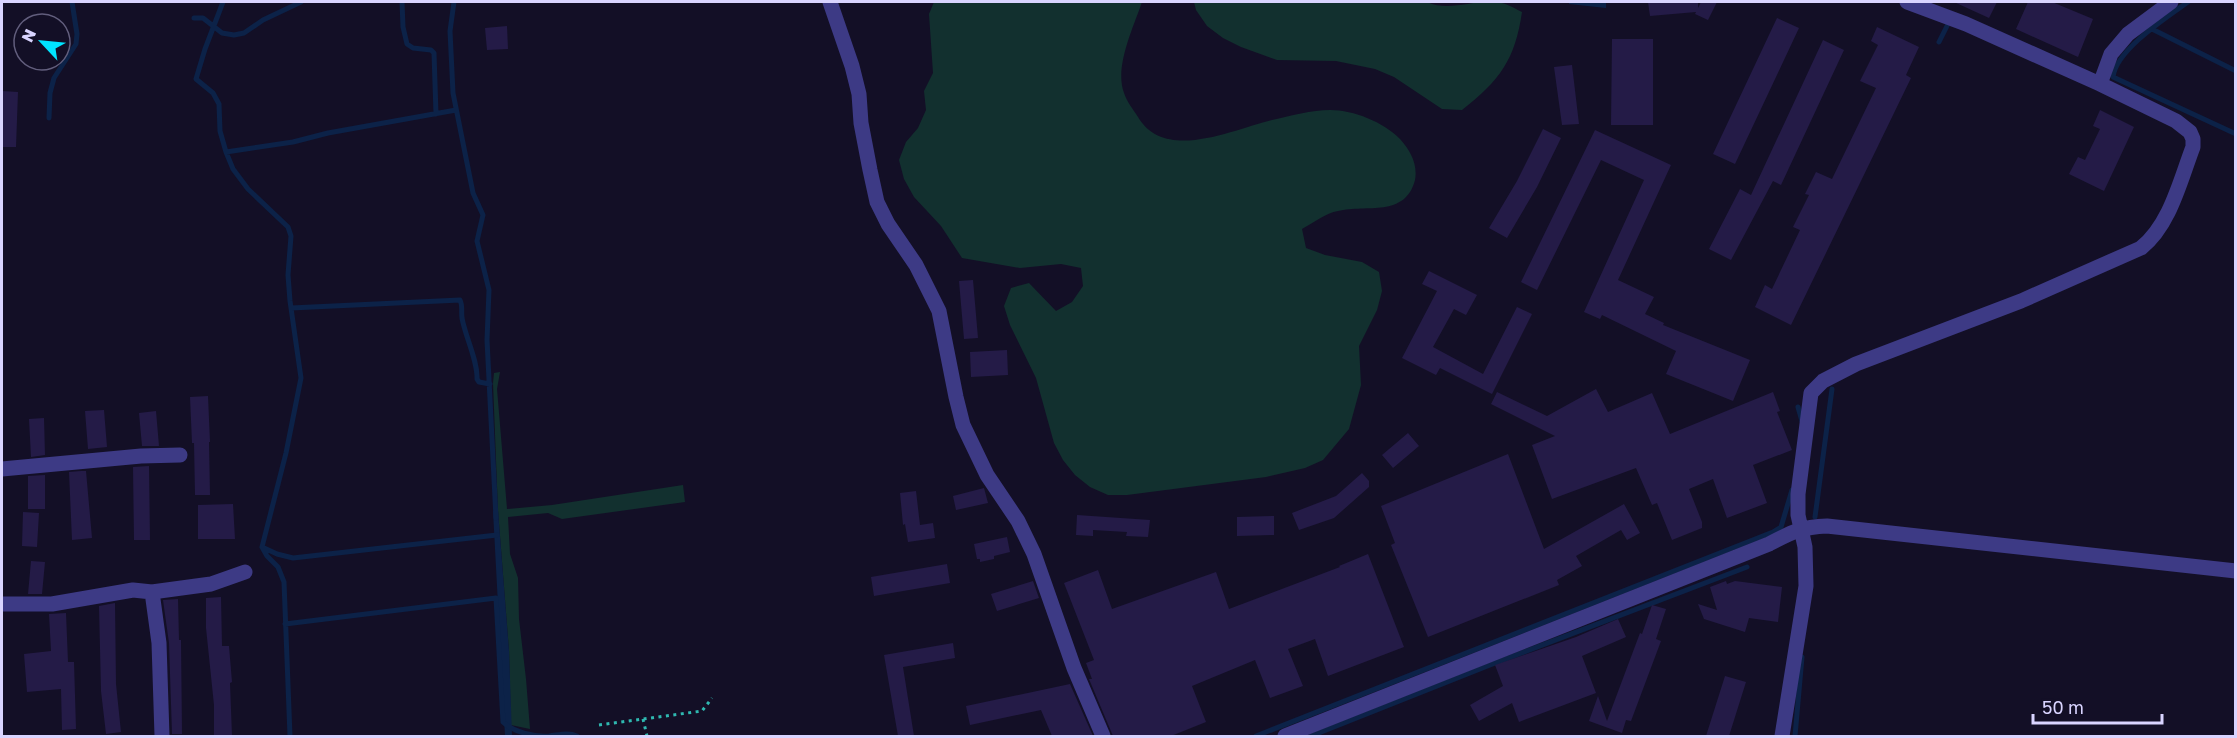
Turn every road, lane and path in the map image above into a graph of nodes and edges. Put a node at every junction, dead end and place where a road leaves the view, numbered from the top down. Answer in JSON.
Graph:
{"nodes":[{"id":1,"x":830,"y":2,"type":"edge"},
{"id":2,"x":1907,"y":2,"type":"edge"},
{"id":3,"x":2171,"y":2,"type":"edge"},
{"id":4,"x":2100,"y":84,"type":"junction"},
{"id":5,"x":180,"y":455,"type":"dead end"},
{"id":6,"x":2,"y":469,"type":"edge"},
{"id":7,"x":1800,"y":528,"type":"junction"},
{"id":8,"x":2235,"y":571,"type":"edge"},
{"id":9,"x":245,"y":572,"type":"dead end"},
{"id":10,"x":152,"y":592,"type":"junction"},
{"id":11,"x":2,"y":604,"type":"edge"},
{"id":12,"x":712,"y":698,"type":"dead end"},
{"id":13,"x":643,"y":720,"type":"junction"},
{"id":14,"x":599,"y":725,"type":"dead end"},
{"id":15,"x":162,"y":736,"type":"edge"},
{"id":16,"x":646,"y":736,"type":"edge"},
{"id":17,"x":1103,"y":736,"type":"edge"},
{"id":18,"x":1285,"y":736,"type":"edge"},
{"id":19,"x":1782,"y":736,"type":"edge"}],
"edges":[{"from":1,"to":17,"type":"street"},
{"from":2,"to":4,"type":"street"},
{"from":3,"to":4,"type":"street"},
{"from":4,"to":7,"type":"street"},
{"from":5,"to":6,"type":"street"},
{"from":7,"to":8,"type":"street"},
{"from":7,"to":18,"type":"street"},
{"from":7,"to":19,"type":"street"},
{"from":9,"to":10,"type":"street"},
{"from":10,"to":11,"type":"street"},
{"from":10,"to":15,"type":"street"},
{"from":12,"to":13,"type":"path"},
{"from":13,"to":14,"type":"path"},
{"from":13,"to":16,"type":"path"}]}
